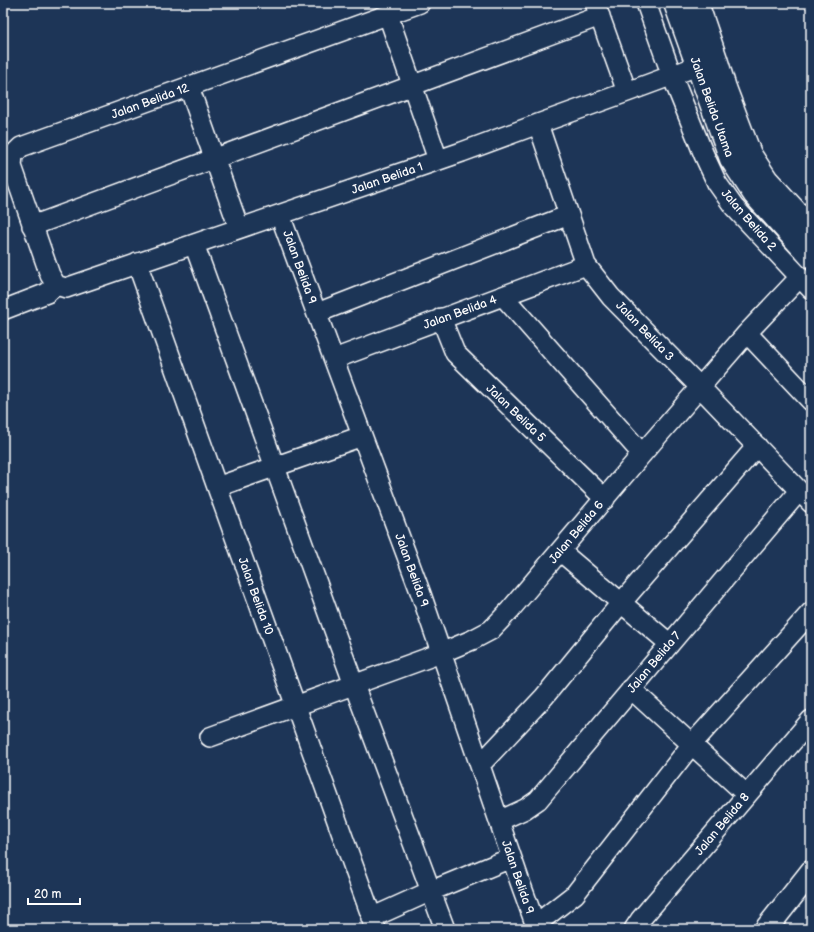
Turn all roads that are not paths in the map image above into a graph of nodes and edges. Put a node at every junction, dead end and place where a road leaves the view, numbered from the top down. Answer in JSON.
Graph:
{"nodes":[{"id":1,"x":420,"y":3,"type":"edge"},
{"id":2,"x":646,"y":3,"type":"edge"},
{"id":3,"x":675,"y":3,"type":"edge"},
{"id":4,"x":697,"y":3,"type":"edge"},
{"id":5,"x":598,"y":9,"type":"edge"},
{"id":6,"x":388,"y":15,"type":"junction"},
{"id":7,"x":707,"y":62,"type":"junction"},
{"id":8,"x":672,"y":76,"type":"junction"},
{"id":9,"x":412,"y":85,"type":"junction"},
{"id":10,"x":189,"y":87,"type":"junction"},
{"id":11,"x":627,"y":92,"type":"junction"},
{"id":12,"x":538,"y":124,"type":"junction"},
{"id":13,"x":215,"y":158,"type":"junction"},
{"id":14,"x":438,"y":160,"type":"junction"},
{"id":15,"x":280,"y":215,"type":"junction"},
{"id":16,"x":569,"y":215,"type":"junction"},
{"id":17,"x":32,"y":226,"type":"junction"},
{"id":18,"x":239,"y":228,"type":"junction"},
{"id":19,"x":811,"y":228,"type":"edge"},
{"id":20,"x":194,"y":244,"type":"junction"},
{"id":21,"x":811,"y":257,"type":"edge"},
{"id":22,"x":138,"y":263,"type":"junction"},
{"id":23,"x":586,"y":265,"type":"junction"},
{"id":24,"x":806,"y":283,"type":"edge"},
{"id":25,"x":56,"y":285,"type":"junction"},
{"id":26,"x":502,"y":296,"type":"junction"},
{"id":27,"x":3,"y":310,"type":"edge"},
{"id":28,"x":317,"y":313,"type":"junction"},
{"id":29,"x":441,"y":318,"type":"junction"},
{"id":30,"x":746,"y":333,"type":"junction"},
{"id":31,"x":334,"y":359,"type":"junction"},
{"id":32,"x":700,"y":387,"type":"junction"},
{"id":33,"x":811,"y":401,"type":"edge"},
{"id":34,"x":362,"y":436,"type":"junction"},
{"id":35,"x":757,"y":446,"type":"junction"},
{"id":36,"x":642,"y":454,"type":"junction"},
{"id":37,"x":274,"y":467,"type":"junction"},
{"id":38,"x":217,"y":487,"type":"junction"},
{"id":39,"x":805,"y":497,"type":"edge"},
{"id":40,"x":605,"y":499,"type":"junction"},
{"id":41,"x":560,"y":551,"type":"junction"},
{"id":42,"x":621,"y":603,"type":"junction"},
{"id":43,"x":811,"y":612,"type":"edge"},
{"id":44,"x":669,"y":645,"type":"junction"},
{"id":45,"x":441,"y":653,"type":"junction"},
{"id":46,"x":354,"y":685,"type":"junction"},
{"id":47,"x":631,"y":689,"type":"junction"},
{"id":48,"x":296,"y":706,"type":"junction"},
{"id":49,"x":811,"y":720,"type":"edge"},
{"id":50,"x":210,"y":738,"type":"dead end"},
{"id":51,"x":692,"y":744,"type":"junction"},
{"id":52,"x":480,"y":765,"type":"junction"},
{"id":53,"x":747,"y":795,"type":"junction"},
{"id":54,"x":499,"y":821,"type":"junction"},
{"id":55,"x":511,"y":858,"type":"junction"},
{"id":56,"x":811,"y":872,"type":"edge"},
{"id":57,"x":431,"y":891,"type":"junction"},
{"id":58,"x":374,"y":924,"type":"edge"},
{"id":59,"x":536,"y":927,"type":"edge"},
{"id":60,"x":445,"y":929,"type":"edge"},
{"id":61,"x":634,"y":929,"type":"edge"},
{"id":62,"x":766,"y":929,"type":"edge"}],
"edges":[{"from":1,"to":6,"type":"street","name":"Jalan Belida 12"},
{"from":2,"to":8,"type":"street","name":"Jalan Belida 2"},
{"from":3,"to":7,"type":"main road","name":"Jalan Belida Utama"},
{"from":4,"to":7,"type":"main road","name":"Jalan Belida Utama"},
{"from":5,"to":9,"type":"street"},
{"from":5,"to":11,"type":"street"},
{"from":6,"to":9,"type":"street"},
{"from":6,"to":10,"type":"street","name":"Jalan Belida 12"},
{"from":7,"to":8,"type":"street","name":"Jalan Belida 1"},
{"from":7,"to":19,"type":"main road","name":"Jalan Belida Utama"},
{"from":7,"to":21,"type":"main road","name":"Jalan Belida Utama"},
{"from":8,"to":11,"type":"street","name":"Jalan Belida 1"},
{"from":8,"to":24,"type":"street","name":"Jalan Belida 2"},
{"from":9,"to":13,"type":"street"},
{"from":9,"to":14,"type":"street"},
{"from":10,"to":13,"type":"street"},
{"from":10,"to":17,"type":"street","name":"Jalan Belida 12"},
{"from":11,"to":12,"type":"street","name":"Jalan Belida 1"},
{"from":12,"to":14,"type":"street","name":"Jalan Belida 1"},
{"from":12,"to":16,"type":"street","name":"Jalan Belida 3"},
{"from":13,"to":17,"type":"street"},
{"from":13,"to":18,"type":"street"},
{"from":14,"to":15,"type":"street","name":"Jalan Belida 1"},
{"from":15,"to":18,"type":"street","name":"Jalan Belida 1"},
{"from":15,"to":28,"type":"street","name":"Jalan Belida 9"},
{"from":16,"to":23,"type":"street","name":"Jalan Belida 3"},
{"from":16,"to":28,"type":"street"},
{"from":17,"to":25,"type":"street","name":"Jalan Belida 12"},
{"from":18,"to":20,"type":"street","name":"Jalan Belida 1"},
{"from":20,"to":22,"type":"street","name":"Jalan Belida 1"},
{"from":20,"to":37,"type":"street"},
{"from":22,"to":25,"type":"street","name":"Jalan Belida 1"},
{"from":22,"to":38,"type":"street","name":"Jalan Belida 10"},
{"from":23,"to":26,"type":"street","name":"Jalan Belida 4"},
{"from":23,"to":32,"type":"street","name":"Jalan Belida 3"},
{"from":24,"to":30,"type":"street","name":"Jalan Belida 6"},
{"from":25,"to":27,"type":"street"},
{"from":26,"to":29,"type":"street","name":"Jalan Belida 4"},
{"from":26,"to":36,"type":"street"},
{"from":28,"to":31,"type":"street","name":"Jalan Belida 9"},
{"from":29,"to":31,"type":"street","name":"Jalan Belida 4"},
{"from":29,"to":40,"type":"street","name":"Jalan Belida 5"},
{"from":30,"to":32,"type":"street","name":"Jalan Belida 6"},
{"from":30,"to":33,"type":"street"},
{"from":31,"to":34,"type":"street","name":"Jalan Belida 9"},
{"from":32,"to":35,"type":"street","name":"Jalan Belida 3"},
{"from":32,"to":36,"type":"street","name":"Jalan Belida 6"},
{"from":34,"to":37,"type":"street"},
{"from":34,"to":45,"type":"street","name":"Jalan Belida 9"},
{"from":35,"to":39,"type":"street","name":"Jalan Belida 3"},
{"from":35,"to":42,"type":"street"},
{"from":36,"to":40,"type":"street","name":"Jalan Belida 6"},
{"from":37,"to":38,"type":"street"},
{"from":37,"to":46,"type":"street"},
{"from":38,"to":48,"type":"street","name":"Jalan Belida 10"},
{"from":39,"to":44,"type":"street","name":"Jalan Belida 7"},
{"from":40,"to":41,"type":"street","name":"Jalan Belida 6"},
{"from":41,"to":42,"type":"street"},
{"from":41,"to":45,"type":"street","name":"Jalan Belida 6"},
{"from":42,"to":44,"type":"street"},
{"from":42,"to":52,"type":"street"},
{"from":43,"to":51,"type":"street"},
{"from":44,"to":47,"type":"street","name":"Jalan Belida 7"},
{"from":45,"to":46,"type":"street","name":"Jalan Belida 6"},
{"from":45,"to":52,"type":"street","name":"Jalan Belida 9"},
{"from":46,"to":48,"type":"street","name":"Jalan Belida 6"},
{"from":46,"to":57,"type":"street"},
{"from":47,"to":51,"type":"street"},
{"from":47,"to":54,"type":"street","name":"Jalan Belida 7"},
{"from":48,"to":50,"type":"street","name":"Jalan Belida 6"},
{"from":48,"to":58,"type":"street","name":"Jalan Belida 10"},
{"from":49,"to":53,"type":"street","name":"Jalan Belida 8"},
{"from":51,"to":53,"type":"street"},
{"from":51,"to":59,"type":"street"},
{"from":52,"to":54,"type":"street","name":"Jalan Belida 9"},
{"from":53,"to":61,"type":"street","name":"Jalan Belida 8"},
{"from":54,"to":55,"type":"street","name":"Jalan Belida 9"},
{"from":55,"to":57,"type":"street"},
{"from":55,"to":59,"type":"street","name":"Jalan Belida 9"},
{"from":56,"to":62,"type":"main road"},
{"from":57,"to":58,"type":"street"},
{"from":57,"to":60,"type":"street"}]}
